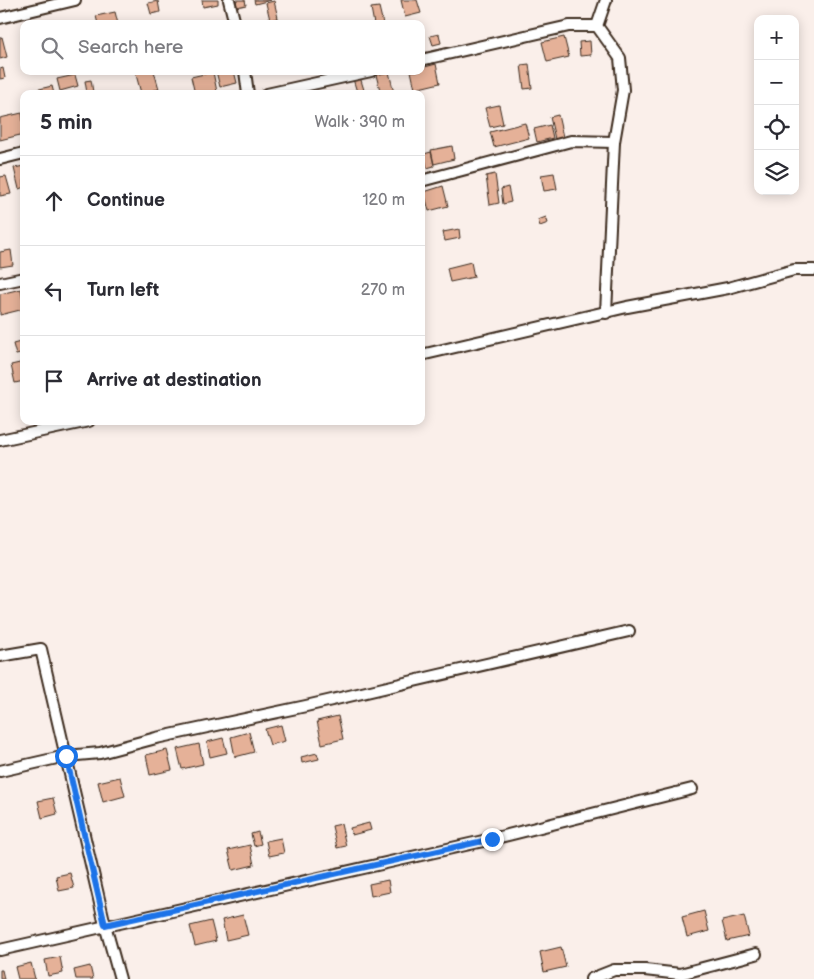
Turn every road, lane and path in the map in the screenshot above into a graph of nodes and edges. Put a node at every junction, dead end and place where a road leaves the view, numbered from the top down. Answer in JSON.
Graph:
{"nodes":[{"id":1,"x":75,"y":0,"type":"edge"},
{"id":2,"x":229,"y":0,"type":"edge"},
{"id":3,"x":606,"y":0,"type":"edge"},
{"id":4,"x":0,"y":18,"type":"edge"},
{"id":5,"x":234,"y":20,"type":"edge"},
{"id":6,"x":597,"y":26,"type":"junction"},
{"id":7,"x":425,"y":59,"type":"edge"},
{"id":8,"x":246,"y":75,"type":"edge"},
{"id":9,"x":353,"y":75,"type":"edge"},
{"id":10,"x":247,"y":90,"type":"edge"},
{"id":11,"x":285,"y":90,"type":"edge"},
{"id":12,"x":614,"y":142,"type":"junction"},
{"id":13,"x":20,"y":154,"type":"edge"},
{"id":14,"x":0,"y":159,"type":"edge"},
{"id":15,"x":425,"y":179,"type":"edge"},
{"id":16,"x":814,"y":270,"type":"edge"},
{"id":17,"x":20,"y":279,"type":"edge"},
{"id":18,"x":0,"y":283,"type":"edge"},
{"id":19,"x":608,"y":296,"type":"junction"},
{"id":20,"x":618,"y":309,"type":"junction"},
{"id":21,"x":606,"y":313,"type":"junction"},
{"id":22,"x":425,"y":354,"type":"edge"},
{"id":23,"x":70,"y":425,"type":"edge"},
{"id":24,"x":0,"y":440,"type":"edge"},
{"id":25,"x":629,"y":631,"type":"dead end"},
{"id":26,"x":0,"y":656,"type":"edge"},
{"id":27,"x":66,"y":756,"type":"junction"},
{"id":28,"x":0,"y":771,"type":"edge"},
{"id":29,"x":692,"y":789,"type":"dead end"},
{"id":30,"x":105,"y":925,"type":"junction"},
{"id":31,"x":0,"y":950,"type":"edge"},
{"id":32,"x":756,"y":954,"type":"dead end"},
{"id":33,"x":120,"y":979,"type":"edge"},
{"id":34,"x":591,"y":979,"type":"edge"}],
"edges":[{"from":1,"to":4,"type":"street"},
{"from":2,"to":5,"type":"street"},
{"from":3,"to":6,"type":"street"},
{"from":6,"to":7,"type":"street"},
{"from":6,"to":12,"type":"street"},
{"from":8,"to":10,"type":"street"},
{"from":9,"to":11,"type":"street"},
{"from":12,"to":15,"type":"street"},
{"from":12,"to":19,"type":"street"},
{"from":13,"to":14,"type":"street"},
{"from":16,"to":20,"type":"street"},
{"from":17,"to":18,"type":"street"},
{"from":19,"to":20,"type":"street"},
{"from":19,"to":21,"type":"street"},
{"from":20,"to":21,"type":"street"},
{"from":21,"to":22,"type":"street"},
{"from":23,"to":24,"type":"street"},
{"from":25,"to":27,"type":"street"},
{"from":26,"to":27,"type":"street"},
{"from":27,"to":28,"type":"street"},
{"from":27,"to":30,"type":"street"},
{"from":29,"to":30,"type":"street"},
{"from":30,"to":31,"type":"street"},
{"from":30,"to":33,"type":"street"},
{"from":32,"to":34,"type":"street"}]}
